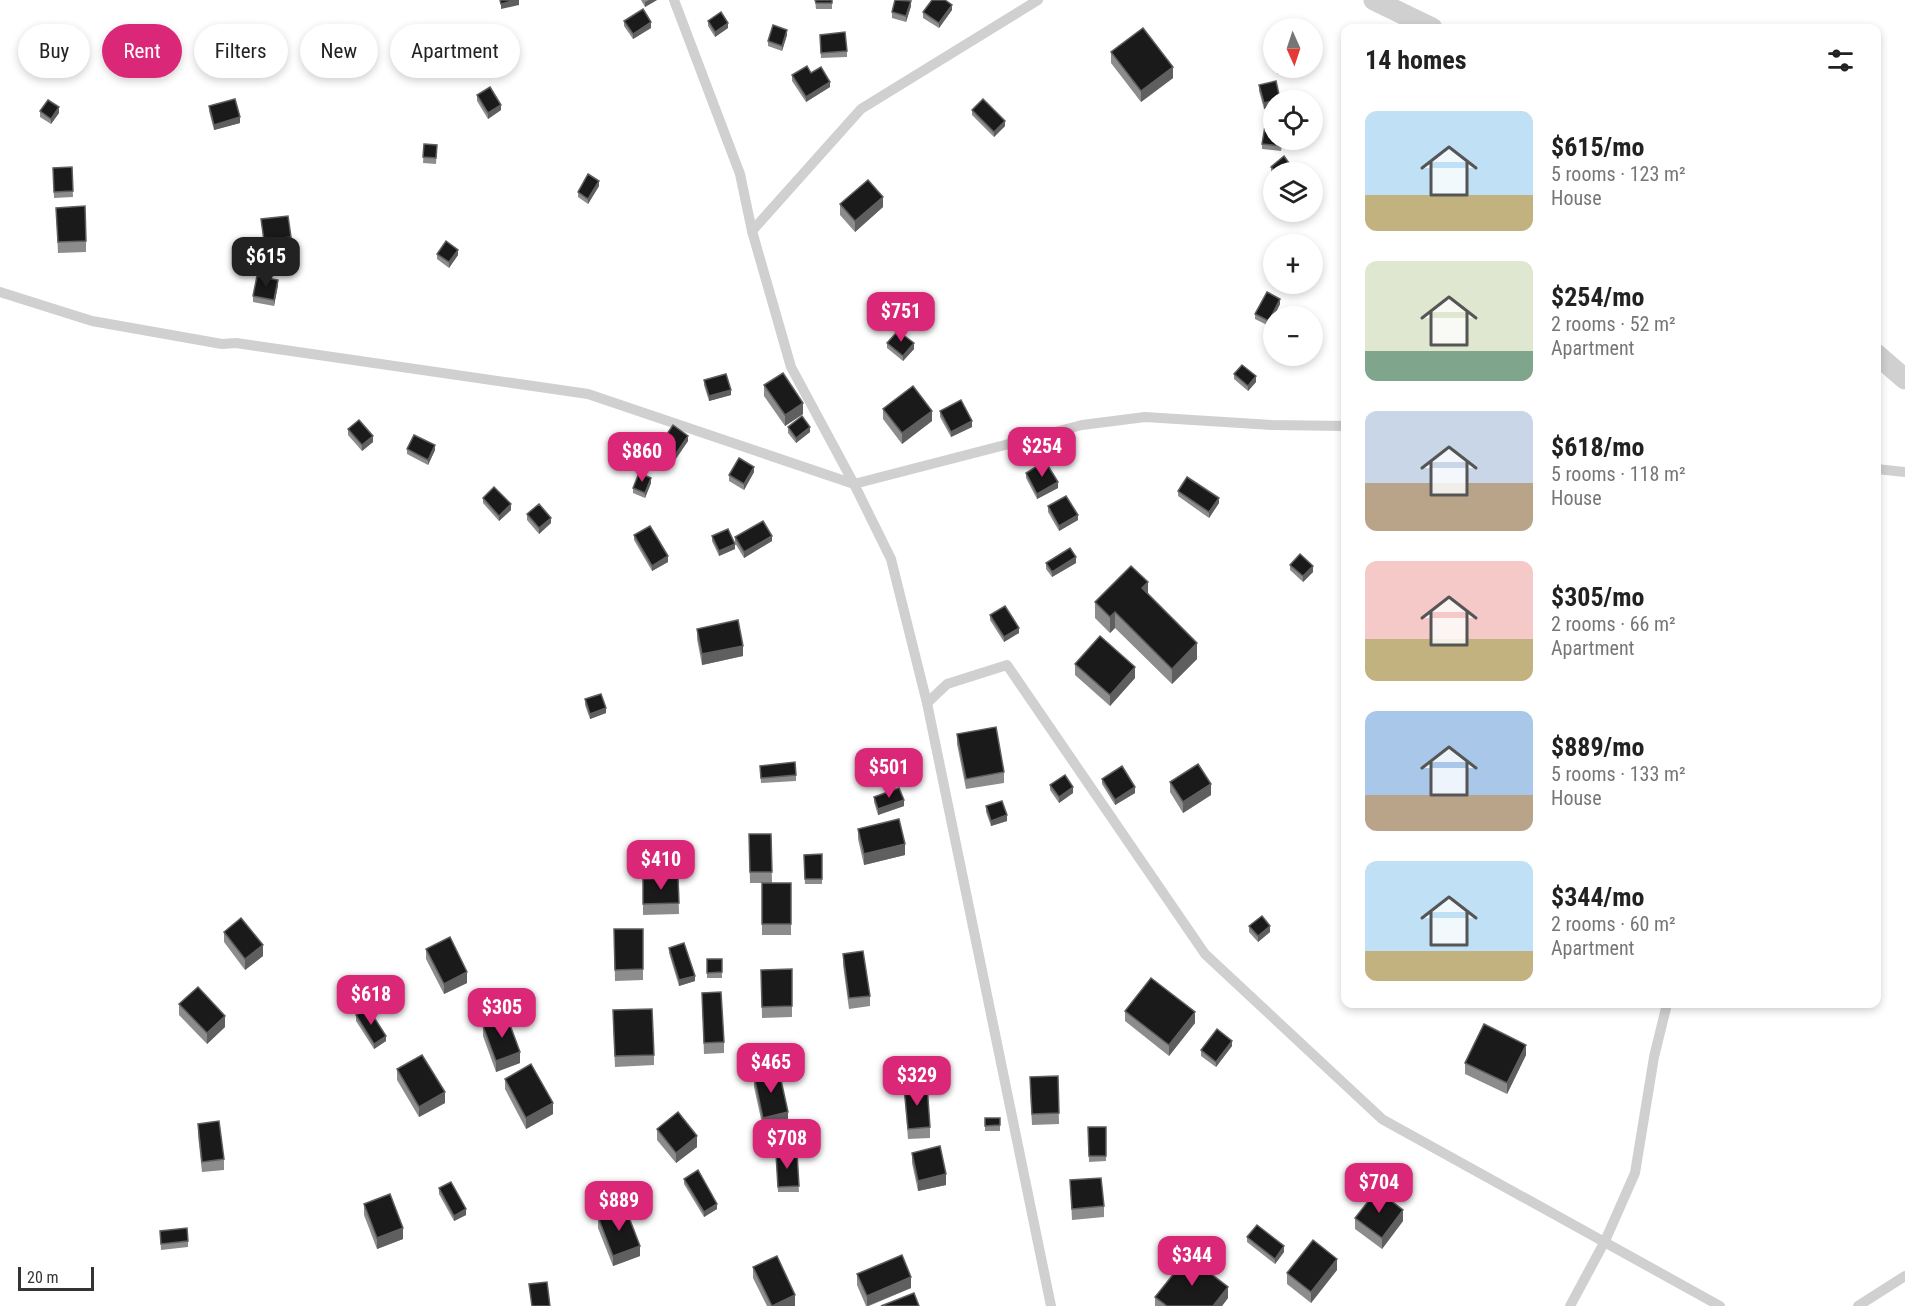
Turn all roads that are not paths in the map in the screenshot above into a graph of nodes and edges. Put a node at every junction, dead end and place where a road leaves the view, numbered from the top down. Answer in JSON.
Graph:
{"nodes":[{"id":1,"x":674,"y":0,"type":"edge"},
{"id":2,"x":1038,"y":0,"type":"edge"},
{"id":3,"x":1374,"y":0,"type":"edge"},
{"id":4,"x":1424,"y":24,"type":"edge"},
{"id":5,"x":752,"y":231,"type":"junction"},
{"id":6,"x":0,"y":292,"type":"edge"},
{"id":7,"x":1881,"y":358,"type":"edge"},
{"id":8,"x":1905,"y":379,"type":"edge"},
{"id":9,"x":1341,"y":426,"type":"edge"},
{"id":10,"x":1881,"y":470,"type":"edge"},
{"id":11,"x":1905,"y":472,"type":"edge"},
{"id":12,"x":854,"y":484,"type":"junction"},
{"id":13,"x":927,"y":703,"type":"junction"},
{"id":14,"x":1666,"y":1008,"type":"edge"},
{"id":15,"x":1605,"y":1241,"type":"junction"},
{"id":16,"x":1905,"y":1276,"type":"edge"},
{"id":17,"x":1051,"y":1306,"type":"edge"},
{"id":18,"x":1570,"y":1306,"type":"edge"},
{"id":19,"x":1720,"y":1306,"type":"edge"},
{"id":20,"x":1858,"y":1306,"type":"edge"}],
"edges":[{"from":1,"to":5,"type":"lane"},
{"from":2,"to":5,"type":"lane"},
{"from":3,"to":4,"type":"street"},
{"from":5,"to":12,"type":"lane"},
{"from":6,"to":12,"type":"lane"},
{"from":7,"to":8,"type":"street"},
{"from":9,"to":12,"type":"lane"},
{"from":10,"to":11,"type":"lane"},
{"from":12,"to":13,"type":"lane"},
{"from":13,"to":15,"type":"lane"},
{"from":13,"to":17,"type":"lane"},
{"from":14,"to":15,"type":"lane"},
{"from":15,"to":18,"type":"lane"},
{"from":15,"to":19,"type":"lane"},
{"from":16,"to":20,"type":"lane"}]}
